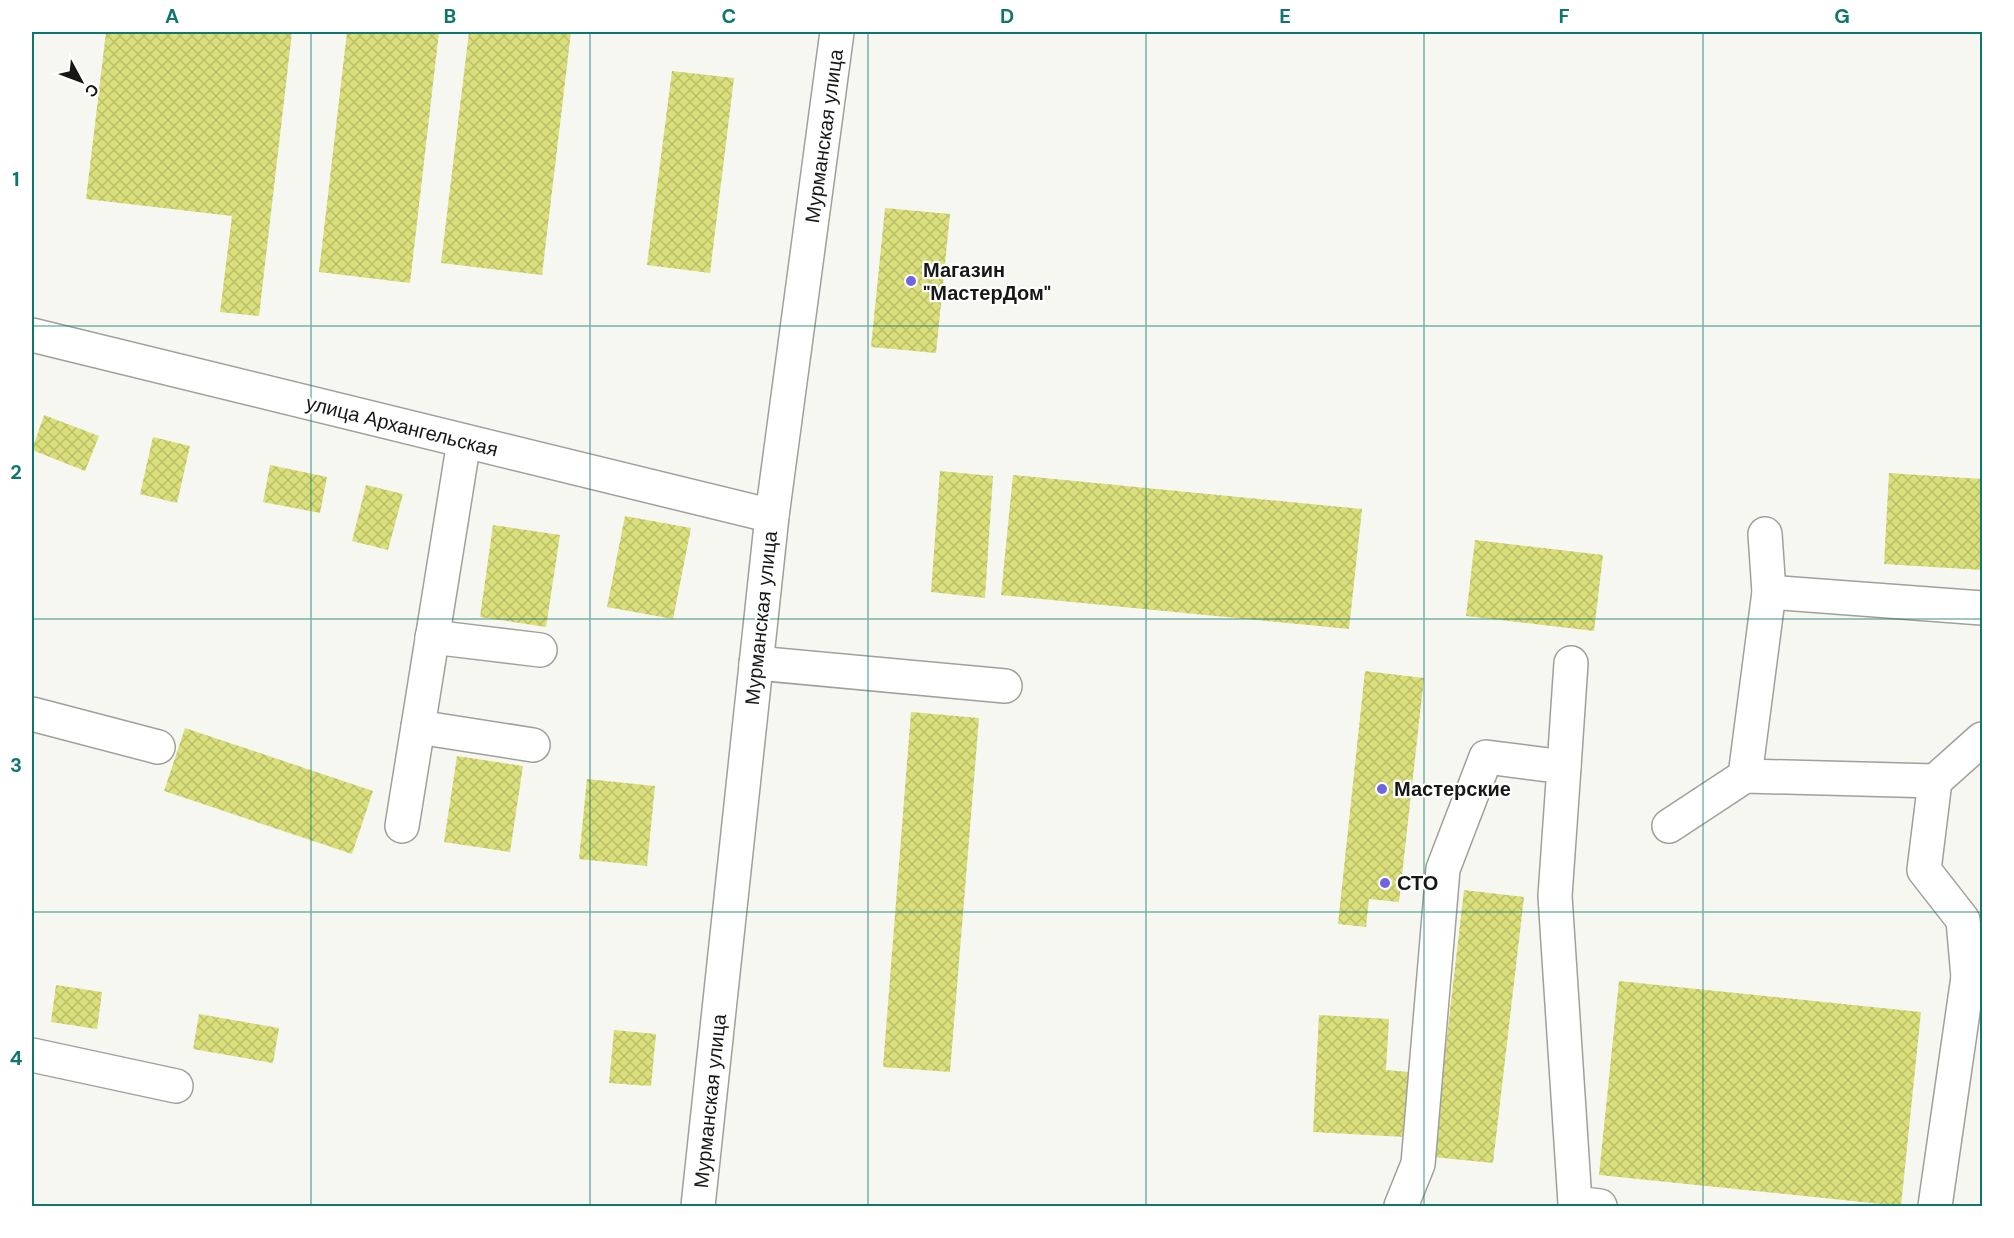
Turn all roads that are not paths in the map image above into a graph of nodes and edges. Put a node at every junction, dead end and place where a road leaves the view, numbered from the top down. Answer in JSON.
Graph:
{"nodes":[{"id":1,"x":837,"y":32,"type":"edge"},
{"id":2,"x":32,"y":335,"type":"edge"},
{"id":3,"x":464,"y":441,"type":"junction"},
{"id":4,"x":772,"y":516,"type":"junction"},
{"id":5,"x":1765,"y":534,"type":"dead end"},
{"id":6,"x":1769,"y":592,"type":"junction"},
{"id":7,"x":1983,"y":608,"type":"edge"},
{"id":8,"x":432,"y":637,"type":"junction"},
{"id":9,"x":540,"y":650,"type":"dead end"},
{"id":10,"x":756,"y":663,"type":"junction"},
{"id":11,"x":1571,"y":663,"type":"dead end"},
{"id":12,"x":1005,"y":686,"type":"dead end"},
{"id":13,"x":32,"y":714,"type":"edge"},
{"id":14,"x":418,"y":727,"type":"junction"},
{"id":15,"x":1983,"y":739,"type":"edge"},
{"id":16,"x":532,"y":745,"type":"dead end"},
{"id":17,"x":158,"y":747,"type":"dead end"},
{"id":18,"x":1564,"y":767,"type":"junction"},
{"id":19,"x":1745,"y":776,"type":"junction"},
{"id":20,"x":1935,"y":782,"type":"junction"},
{"id":21,"x":402,"y":826,"type":"dead end"},
{"id":22,"x":1669,"y":826,"type":"dead end"},
{"id":23,"x":1975,"y":974,"type":"edge"},
{"id":24,"x":32,"y":1054,"type":"edge"},
{"id":25,"x":176,"y":1086,"type":"dead end"},
{"id":26,"x":698,"y":1206,"type":"edge"},
{"id":27,"x":1401,"y":1206,"type":"edge"},
{"id":28,"x":1600,"y":1206,"type":"edge"},
{"id":29,"x":1935,"y":1206,"type":"edge"}],
"edges":[{"from":1,"to":4,"type":"street","name":"Мурманская улица"},
{"from":2,"to":3,"type":"street","name":"улица Архангельская"},
{"from":3,"to":4,"type":"street","name":"улица Архангельская"},
{"from":3,"to":8,"type":"street"},
{"from":4,"to":10,"type":"street","name":"Мурманская улица"},
{"from":5,"to":6,"type":"street"},
{"from":6,"to":7,"type":"street"},
{"from":6,"to":19,"type":"street"},
{"from":8,"to":9,"type":"street"},
{"from":8,"to":14,"type":"street"},
{"from":10,"to":12,"type":"street"},
{"from":10,"to":26,"type":"street","name":"Мурманская улица"},
{"from":11,"to":18,"type":"street"},
{"from":13,"to":17,"type":"street"},
{"from":14,"to":16,"type":"street"},
{"from":14,"to":21,"type":"street"},
{"from":15,"to":20,"type":"street"},
{"from":18,"to":27,"type":"street"},
{"from":18,"to":28,"type":"street"},
{"from":19,"to":20,"type":"street"},
{"from":19,"to":22,"type":"street"},
{"from":20,"to":23,"type":"street"},
{"from":23,"to":29,"type":"street"},
{"from":24,"to":25,"type":"street"}]}
